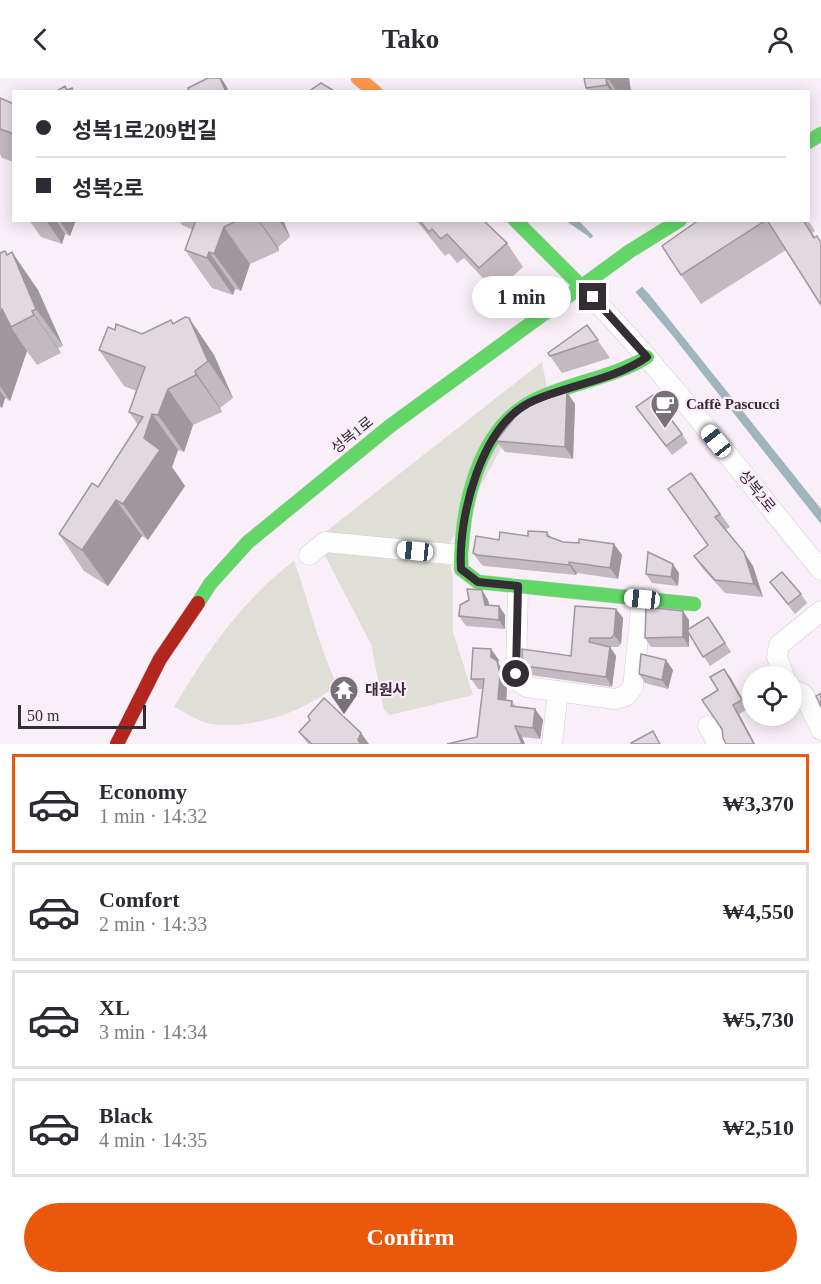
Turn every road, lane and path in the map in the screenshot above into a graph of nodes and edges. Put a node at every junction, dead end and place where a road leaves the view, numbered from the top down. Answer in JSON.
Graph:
{"nodes":[{"id":1,"x":358,"y":78,"type":"edge"},
{"id":2,"x":373,"y":90,"type":"edge"},
{"id":3,"x":517,"y":222,"type":"edge"},
{"id":4,"x":677,"y":222,"type":"edge"},
{"id":5,"x":581,"y":286,"type":"junction"},
{"id":6,"x":647,"y":357,"type":"junction"},
{"id":7,"x":309,"y":555,"type":"dead end"},
{"id":8,"x":460,"y":555,"type":"junction"},
{"id":9,"x":821,"y":570,"type":"edge"},
{"id":10,"x":518,"y":586,"type":"junction"},
{"id":11,"x":642,"y":599,"type":"junction"},
{"id":12,"x":694,"y":604,"type":"dead end"},
{"id":13,"x":821,"y":612,"type":"edge"},
{"id":14,"x":780,"y":666,"type":"edge"},
{"id":15,"x":558,"y":692,"type":"junction"},
{"id":16,"x":802,"y":694,"type":"edge"},
{"id":17,"x":802,"y":718,"type":"edge"},
{"id":18,"x":708,"y":726,"type":"dead end"},
{"id":19,"x":821,"y":730,"type":"edge"},
{"id":20,"x":117,"y":744,"type":"edge"},
{"id":21,"x":552,"y":744,"type":"edge"},
{"id":22,"x":718,"y":744,"type":"edge"},
{"id":23,"x":814,"y":744,"type":"edge"}],
"edges":[{"from":1,"to":2,"type":"street"},
{"from":3,"to":5,"type":"street","name":"성복2로"},
{"from":4,"to":5,"type":"street","name":"성복1로"},
{"from":5,"to":6,"type":"street","name":"성복2로"},
{"from":5,"to":20,"type":"street","name":"성복1로"},
{"from":6,"to":8,"type":"street"},
{"from":6,"to":9,"type":"street","name":"성복2로"},
{"from":7,"to":8,"type":"street"},
{"from":8,"to":10,"type":"street"},
{"from":10,"to":11,"type":"street"},
{"from":10,"to":15,"type":"street"},
{"from":11,"to":12,"type":"street"},
{"from":11,"to":15,"type":"street"},
{"from":13,"to":14,"type":"street"},
{"from":15,"to":21,"type":"street"},
{"from":16,"to":19,"type":"street"},
{"from":17,"to":23,"type":"street"},
{"from":18,"to":22,"type":"street"}]}
